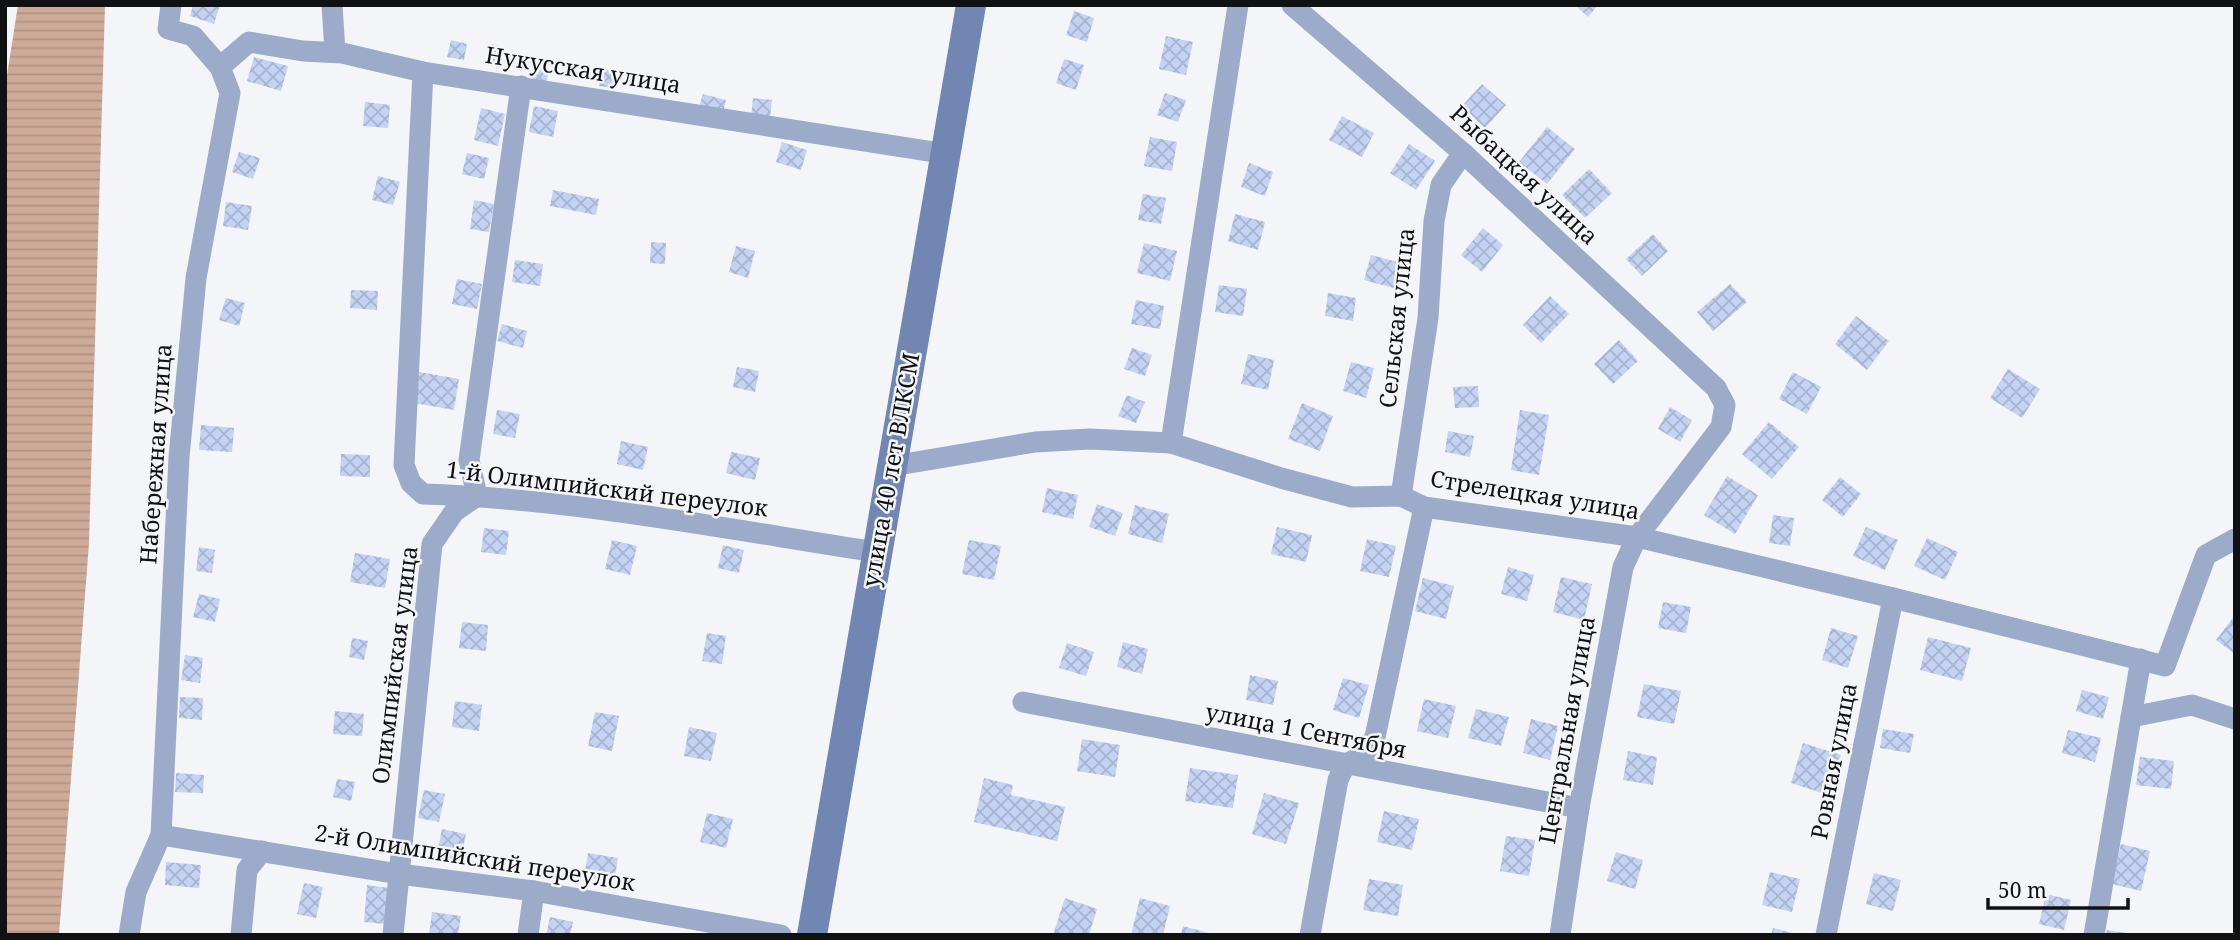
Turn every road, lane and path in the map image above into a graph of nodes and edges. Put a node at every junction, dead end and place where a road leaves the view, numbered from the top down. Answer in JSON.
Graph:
{"nodes":[{"id":1,"x":171,"y":5,"type":"edge"},
{"id":2,"x":332,"y":5,"type":"edge"},
{"id":3,"x":971,"y":5,"type":"edge"},
{"id":4,"x":1238,"y":5,"type":"edge"},
{"id":5,"x":1292,"y":5,"type":"edge"},
{"id":6,"x":335,"y":52,"type":"junction"},
{"id":7,"x":220,"y":67,"type":"junction"},
{"id":8,"x":423,"y":72,"type":"junction"},
{"id":9,"x":522,"y":86,"type":"junction"},
{"id":10,"x":1463,"y":153,"type":"junction"},
{"id":11,"x":947,"y":154,"type":"junction"},
{"id":12,"x":1716,"y":388,"type":"joint"},
{"id":13,"x":1171,"y":443,"type":"junction"},
{"id":14,"x":892,"y":466,"type":"junction"},
{"id":15,"x":477,"y":496,"type":"junction"},
{"id":16,"x":1401,"y":496,"type":"junction"},
{"id":17,"x":1424,"y":508,"type":"junction"},
{"id":18,"x":1637,"y":537,"type":"junction"},
{"id":19,"x":2235,"y":539,"type":"edge"},
{"id":20,"x":876,"y":552,"type":"junction"},
{"id":21,"x":1893,"y":598,"type":"junction"},
{"id":22,"x":2141,"y":659,"type":"junction"},
{"id":23,"x":1023,"y":702,"type":"dead end"},
{"id":24,"x":2131,"y":717,"type":"junction"},
{"id":25,"x":2235,"y":719,"type":"edge"},
{"id":26,"x":1345,"y":765,"type":"junction"},
{"id":27,"x":1579,"y":808,"type":"junction"},
{"id":28,"x":161,"y":835,"type":"junction"},
{"id":29,"x":262,"y":851,"type":"junction"},
{"id":30,"x":398,"y":874,"type":"junction"},
{"id":31,"x":534,"y":891,"type":"junction"},
{"id":32,"x":129,"y":935,"type":"edge"},
{"id":33,"x":241,"y":935,"type":"edge"},
{"id":34,"x":393,"y":935,"type":"edge"},
{"id":35,"x":528,"y":935,"type":"edge"},
{"id":36,"x":781,"y":935,"type":"edge"},
{"id":37,"x":812,"y":935,"type":"edge"},
{"id":38,"x":1310,"y":935,"type":"edge"},
{"id":39,"x":1560,"y":935,"type":"edge"},
{"id":40,"x":1826,"y":935,"type":"edge"},
{"id":41,"x":2094,"y":935,"type":"edge"}],
"edges":[{"from":1,"to":7,"type":"street","name":"Набережная улица"},
{"from":2,"to":6,"type":"street"},
{"from":3,"to":11,"type":"street","name":"улица 40 лет ВЛКСМ"},
{"from":4,"to":13,"type":"street"},
{"from":5,"to":10,"type":"street","name":"Рыбацкая улица"},
{"from":6,"to":7,"type":"street","name":"Нукусская улица"},
{"from":6,"to":8,"type":"street","name":"Нукусская улица"},
{"from":7,"to":28,"type":"street","name":"Набережная улица"},
{"from":8,"to":9,"type":"street","name":"Нукусская улица"},
{"from":8,"to":15,"type":"street","name":"1-й Олимпийский переулок"},
{"from":9,"to":11,"type":"street","name":"Нукусская улица"},
{"from":9,"to":15,"type":"street"},
{"from":10,"to":12,"type":"street","name":"Рыбацкая улица"},
{"from":10,"to":16,"type":"street","name":"Сельская улица"},
{"from":11,"to":14,"type":"street","name":"улица 40 лет ВЛКСМ"},
{"from":12,"to":18,"type":"street","name":"Центральная улица"},
{"from":13,"to":14,"type":"street","name":"Стрелецкая улица"},
{"from":13,"to":16,"type":"street","name":"Стрелецкая улица"},
{"from":14,"to":20,"type":"street","name":"улица 40 лет ВЛКСМ"},
{"from":15,"to":20,"type":"street","name":"1-й Олимпийский переулок"},
{"from":15,"to":30,"type":"street","name":"Олимпийская улица"},
{"from":16,"to":17,"type":"street","name":"Стрелецкая улица"},
{"from":17,"to":18,"type":"street","name":"Стрелецкая улица"},
{"from":17,"to":26,"type":"street"},
{"from":18,"to":21,"type":"street","name":"Стрелецкая улица"},
{"from":18,"to":27,"type":"street","name":"Центральная улица"},
{"from":19,"to":22,"type":"street","name":"Стрелецкая улица"},
{"from":20,"to":37,"type":"street","name":"улица 40 лет ВЛКСМ"},
{"from":21,"to":22,"type":"street","name":"Стрелецкая улица"},
{"from":21,"to":40,"type":"street","name":"Ровная улица"},
{"from":22,"to":24,"type":"street"},
{"from":23,"to":26,"type":"street","name":"улица 1 Сентября"},
{"from":24,"to":25,"type":"street"},
{"from":24,"to":41,"type":"street"},
{"from":26,"to":27,"type":"street","name":"улица 1 Сентября"},
{"from":26,"to":38,"type":"street"},
{"from":27,"to":39,"type":"street","name":"Центральная улица"},
{"from":28,"to":29,"type":"street","name":"2-й Олимпийский переулок"},
{"from":28,"to":32,"type":"street","name":"Набережная улица"},
{"from":29,"to":30,"type":"street","name":"2-й Олимпийский переулок"},
{"from":29,"to":33,"type":"street"},
{"from":30,"to":31,"type":"street","name":"2-й Олимпийский переулок"},
{"from":30,"to":34,"type":"street","name":"Олимпийская улица"},
{"from":31,"to":35,"type":"street"},
{"from":31,"to":36,"type":"street","name":"2-й Олимпийский переулок"}]}
